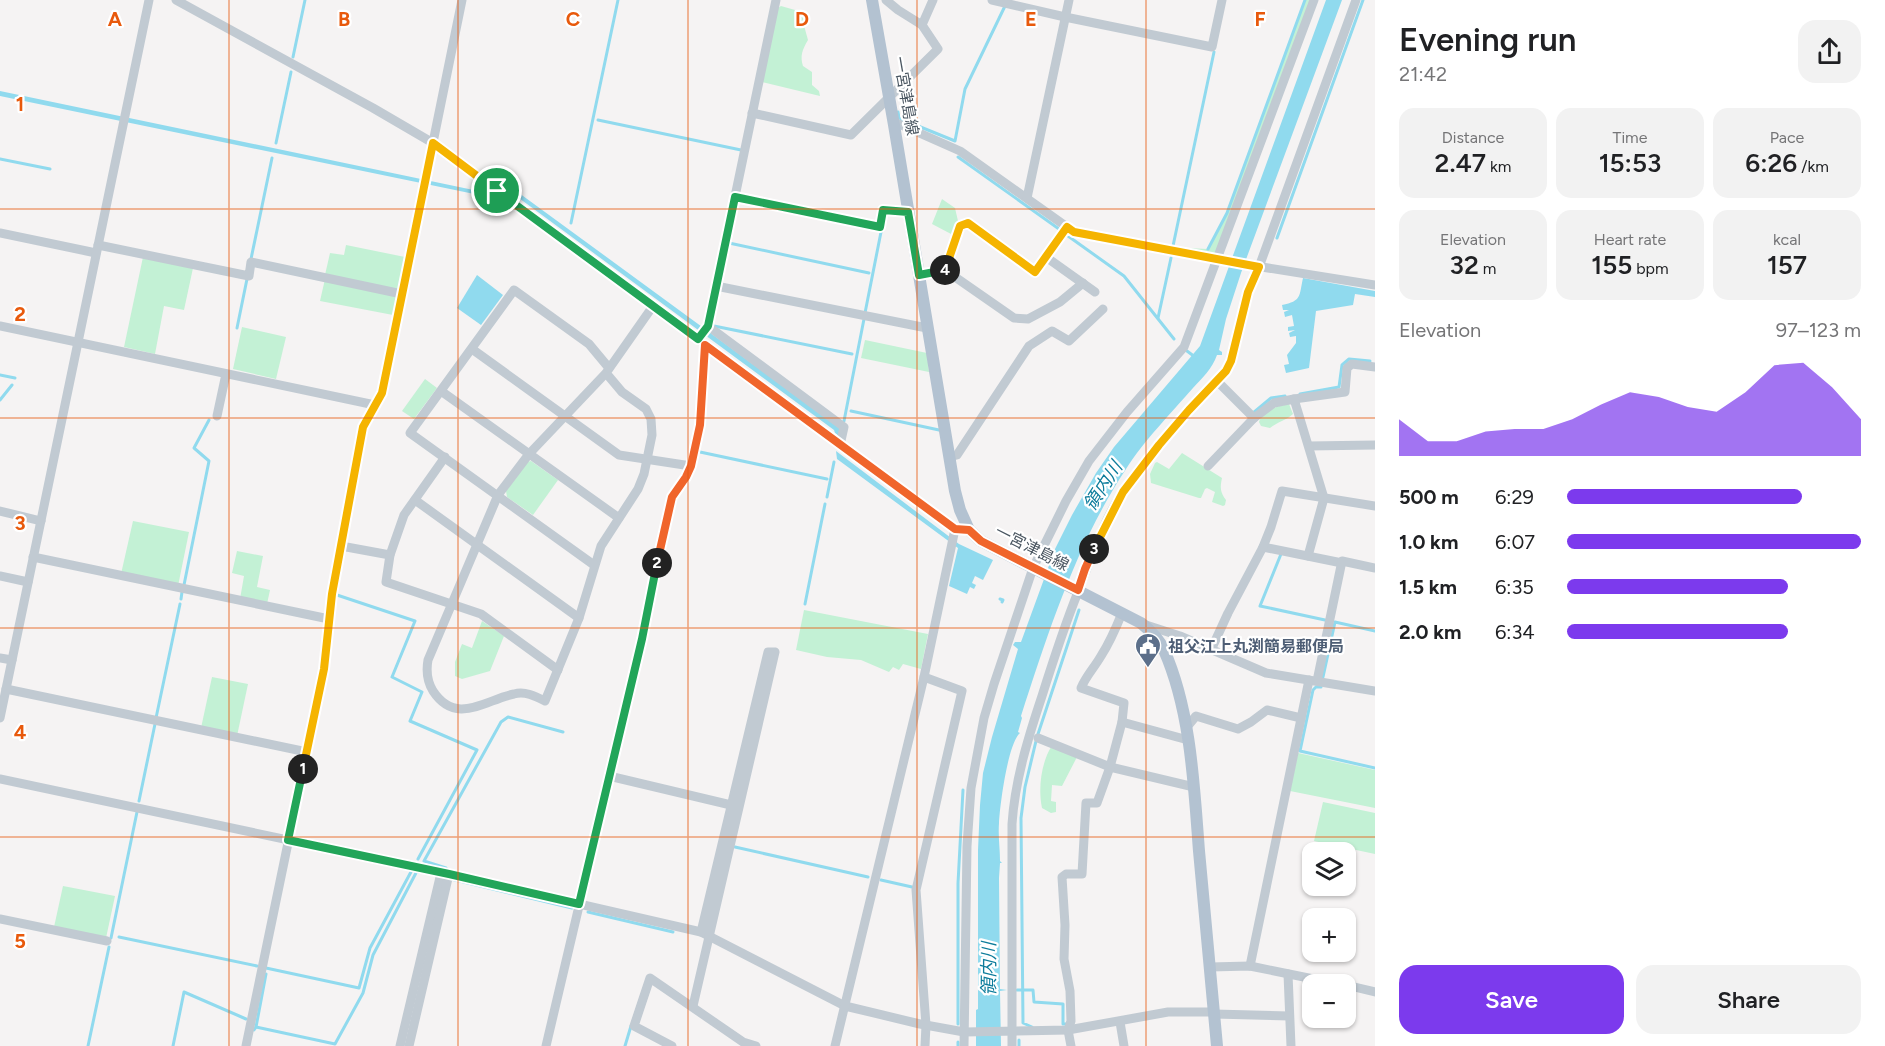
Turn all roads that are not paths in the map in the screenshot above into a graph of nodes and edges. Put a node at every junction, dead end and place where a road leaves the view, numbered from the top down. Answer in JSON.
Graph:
{"nodes":[{"id":1,"x":148,"y":0,"type":"edge"},
{"id":2,"x":176,"y":0,"type":"edge"},
{"id":3,"x":462,"y":0,"type":"edge"},
{"id":4,"x":776,"y":0,"type":"edge"},
{"id":5,"x":872,"y":0,"type":"edge"},
{"id":6,"x":886,"y":0,"type":"edge"},
{"id":7,"x":933,"y":0,"type":"edge"},
{"id":8,"x":992,"y":0,"type":"edge"},
{"id":9,"x":1069,"y":0,"type":"edge"},
{"id":10,"x":1222,"y":0,"type":"edge"},
{"id":11,"x":1314,"y":0,"type":"edge"},
{"id":12,"x":1356,"y":0,"type":"edge"},
{"id":13,"x":1065,"y":17,"type":"junction"},
{"id":14,"x":922,"y":25,"type":"junction"},
{"id":15,"x":889,"y":96,"type":"junction"},
{"id":16,"x":752,"y":113,"type":"junction"},
{"id":17,"x":894,"y":126,"type":"junction"},
{"id":18,"x":433,"y":143,"type":"junction"},
{"id":19,"x":735,"y":197,"type":"junction"},
{"id":20,"x":1027,"y":198,"type":"junction"},
{"id":21,"x":908,"y":212,"type":"junction"},
{"id":22,"x":1067,"y":227,"type":"junction"},
{"id":23,"x":0,"y":233,"type":"edge"},
{"id":24,"x":97,"y":249,"type":"junction"},
{"id":25,"x":1046,"y":256,"type":"junction"},
{"id":26,"x":1218,"y":260,"type":"junction"},
{"id":27,"x":1257,"y":266,"type":"junction"},
{"id":28,"x":945,"y":270,"type":"junction"},
{"id":29,"x":919,"y":275,"type":"junction"},
{"id":30,"x":1083,"y":283,"type":"junction"},
{"id":31,"x":1375,"y":285,"type":"edge"},
{"id":32,"x":716,"y":286,"type":"junction"},
{"id":33,"x":1095,"y":292,"type":"dead end"},
{"id":34,"x":402,"y":294,"type":"junction"},
{"id":35,"x":652,"y":306,"type":"junction"},
{"id":36,"x":1104,"y":309,"type":"dead end"},
{"id":37,"x":0,"y":326,"type":"edge"},
{"id":38,"x":927,"y":328,"type":"junction"},
{"id":39,"x":703,"y":335,"type":"junction"},
{"id":40,"x":78,"y":342,"type":"junction"},
{"id":41,"x":472,"y":349,"type":"junction"},
{"id":42,"x":1375,"y":367,"type":"edge"},
{"id":43,"x":607,"y":370,"type":"junction"},
{"id":44,"x":226,"y":374,"type":"junction"},
{"id":45,"x":1217,"y":381,"type":"junction"},
{"id":46,"x":441,"y":391,"type":"junction"},
{"id":47,"x":1294,"y":399,"type":"junction"},
{"id":48,"x":375,"y":405,"type":"junction"},
{"id":49,"x":217,"y":416,"type":"dead end"},
{"id":50,"x":565,"y":416,"type":"junction"},
{"id":51,"x":1254,"y":418,"type":"junction"},
{"id":52,"x":840,"y":445,"type":"junction"},
{"id":53,"x":1375,"y":445,"type":"edge"},
{"id":54,"x":1309,"y":446,"type":"junction"},
{"id":55,"x":529,"y":454,"type":"junction"},
{"id":56,"x":445,"y":457,"type":"junction"},
{"id":57,"x":949,"y":457,"type":"junction"},
{"id":58,"x":647,"y":459,"type":"junction"},
{"id":59,"x":691,"y":466,"type":"junction"},
{"id":60,"x":1208,"y":466,"type":"dead end"},
{"id":61,"x":498,"y":495,"type":"junction"},
{"id":62,"x":1324,"y":498,"type":"junction"},
{"id":63,"x":414,"y":500,"type":"junction"},
{"id":64,"x":1375,"y":506,"type":"edge"},
{"id":65,"x":0,"y":511,"type":"edge"},
{"id":66,"x":618,"y":518,"type":"junction"},
{"id":67,"x":41,"y":521,"type":"junction"},
{"id":68,"x":969,"y":530,"type":"junction"},
{"id":69,"x":953,"y":537,"type":"junction"},
{"id":70,"x":477,"y":545,"type":"junction"},
{"id":71,"x":341,"y":546,"type":"junction"},
{"id":72,"x":1263,"y":547,"type":"junction"},
{"id":73,"x":390,"y":555,"type":"junction"},
{"id":74,"x":1308,"y":556,"type":"junction"},
{"id":75,"x":33,"y":557,"type":"junction"},
{"id":76,"x":1342,"y":563,"type":"junction"},
{"id":77,"x":594,"y":565,"type":"junction"},
{"id":78,"x":1375,"y":567,"type":"edge"},
{"id":79,"x":1034,"y":569,"type":"junction"},
{"id":80,"x":0,"y":576,"type":"edge"},
{"id":81,"x":28,"y":582,"type":"junction"},
{"id":82,"x":1077,"y":590,"type":"junction"},
{"id":83,"x":451,"y":604,"type":"junction"},
{"id":84,"x":1122,"y":613,"type":"junction"},
{"id":85,"x":579,"y":618,"type":"junction"},
{"id":86,"x":329,"y":619,"type":"junction"},
{"id":87,"x":1141,"y":623,"type":"junction"},
{"id":88,"x":1211,"y":650,"type":"junction"},
{"id":89,"x":0,"y":658,"type":"edge"},
{"id":90,"x":12,"y":660,"type":"junction"},
{"id":91,"x":558,"y":670,"type":"junction"},
{"id":92,"x":924,"y":676,"type":"junction"},
{"id":93,"x":1313,"y":681,"type":"junction"},
{"id":94,"x":6,"y":689,"type":"junction"},
{"id":95,"x":1375,"y":691,"type":"edge"},
{"id":96,"x":0,"y":718,"type":"edge"},
{"id":97,"x":1301,"y":718,"type":"junction"},
{"id":98,"x":1122,"y":722,"type":"junction"},
{"id":99,"x":1187,"y":734,"type":"junction"},
{"id":100,"x":1038,"y":738,"type":"dead end"},
{"id":101,"x":306,"y":752,"type":"junction"},
{"id":102,"x":1110,"y":767,"type":"junction"},
{"id":103,"x":609,"y":776,"type":"junction"},
{"id":104,"x":0,"y":779,"type":"edge"},
{"id":105,"x":1194,"y":787,"type":"junction"},
{"id":106,"x":732,"y":805,"type":"junction"},
{"id":107,"x":288,"y":840,"type":"junction"},
{"id":108,"x":445,"y":873,"type":"junction"},
{"id":109,"x":579,"y":904,"type":"junction"},
{"id":110,"x":0,"y":919,"type":"edge"},
{"id":111,"x":705,"y":934,"type":"junction"},
{"id":112,"x":107,"y":941,"type":"dead end"},
{"id":113,"x":1250,"y":966,"type":"junction"},
{"id":114,"x":1210,"y":967,"type":"junction"},
{"id":115,"x":1288,"y":974,"type":"junction"},
{"id":116,"x":1302,"y":977,"type":"edge"},
{"id":117,"x":1356,"y":988,"type":"edge"},
{"id":118,"x":1375,"y":992,"type":"edge"},
{"id":119,"x":693,"y":1006,"type":"junction"},
{"id":120,"x":845,"y":1006,"type":"junction"},
{"id":121,"x":1214,"y":1013,"type":"junction"},
{"id":122,"x":1289,"y":1016,"type":"junction"},
{"id":123,"x":1120,"y":1022,"type":"junction"},
{"id":124,"x":923,"y":1025,"type":"junction"},
{"id":125,"x":1068,"y":1030,"type":"junction"},
{"id":126,"x":965,"y":1032,"type":"junction"},
{"id":127,"x":1010,"y":1032,"type":"junction"},
{"id":128,"x":246,"y":1046,"type":"edge"},
{"id":129,"x":400,"y":1046,"type":"edge"},
{"id":130,"x":409,"y":1046,"type":"edge"},
{"id":131,"x":546,"y":1046,"type":"edge"},
{"id":132,"x":672,"y":1046,"type":"edge"},
{"id":133,"x":756,"y":1046,"type":"edge"},
{"id":134,"x":835,"y":1046,"type":"edge"},
{"id":135,"x":919,"y":1046,"type":"edge"},
{"id":136,"x":925,"y":1046,"type":"edge"},
{"id":137,"x":964,"y":1046,"type":"edge"},
{"id":138,"x":1012,"y":1046,"type":"edge"},
{"id":139,"x":1071,"y":1046,"type":"edge"},
{"id":140,"x":1124,"y":1046,"type":"edge"},
{"id":141,"x":1217,"y":1046,"type":"edge"},
{"id":142,"x":1292,"y":1046,"type":"edge"}],
"edges":[{"from":1,"to":24,"type":"street"},
{"from":2,"to":18,"type":"street"},
{"from":3,"to":18,"type":"street"},
{"from":4,"to":16,"type":"street"},
{"from":5,"to":15,"type":"main road","name":"一宮津島線"},
{"from":6,"to":14,"type":"street"},
{"from":7,"to":14,"type":"street"},
{"from":8,"to":13,"type":"street"},
{"from":9,"to":13,"type":"street"},
{"from":10,"to":13,"type":"street"},
{"from":11,"to":26,"type":"street"},
{"from":12,"to":27,"type":"street"},
{"from":13,"to":20,"type":"street"},
{"from":14,"to":15,"type":"street"},
{"from":15,"to":16,"type":"street"},
{"from":15,"to":17,"type":"main road","name":"一宮津島線"},
{"from":16,"to":19,"type":"street"},
{"from":17,"to":20,"type":"street"},
{"from":17,"to":21,"type":"main road","name":"一宮津島線"},
{"from":18,"to":34,"type":"street"},
{"from":18,"to":35,"type":"street"},
{"from":19,"to":21,"type":"street"},
{"from":19,"to":32,"type":"street"},
{"from":20,"to":22,"type":"street"},
{"from":21,"to":29,"type":"main road","name":"一宮津島線"},
{"from":22,"to":25,"type":"street"},
{"from":22,"to":26,"type":"street"},
{"from":23,"to":24,"type":"street"},
{"from":24,"to":34,"type":"street"},
{"from":24,"to":40,"type":"street"},
{"from":25,"to":28,"type":"street"},
{"from":25,"to":30,"type":"street"},
{"from":26,"to":27,"type":"street"},
{"from":26,"to":79,"type":"street"},
{"from":27,"to":31,"type":"street"},
{"from":27,"to":45,"type":"street"},
{"from":28,"to":29,"type":"street"},
{"from":28,"to":30,"type":"street"},
{"from":29,"to":38,"type":"main road","name":"一宮津島線"},
{"from":30,"to":33,"type":"street"},
{"from":32,"to":38,"type":"street"},
{"from":32,"to":39,"type":"street"},
{"from":34,"to":48,"type":"street"},
{"from":35,"to":39,"type":"street"},
{"from":35,"to":43,"type":"street"},
{"from":36,"to":57,"type":"street"},
{"from":37,"to":40,"type":"street"},
{"from":38,"to":57,"type":"main road","name":"一宮津島線"},
{"from":39,"to":52,"type":"street"},
{"from":39,"to":52,"type":"street"},
{"from":39,"to":59,"type":"street"},
{"from":40,"to":44,"type":"street"},
{"from":40,"to":67,"type":"street"},
{"from":41,"to":43,"type":"street"},
{"from":41,"to":46,"type":"street"},
{"from":41,"to":50,"type":"street"},
{"from":42,"to":47,"type":"street"},
{"from":43,"to":50,"type":"street"},
{"from":43,"to":58,"type":"street"},
{"from":44,"to":48,"type":"street"},
{"from":44,"to":49,"type":"street"},
{"from":45,"to":51,"type":"street"},
{"from":45,"to":82,"type":"street"},
{"from":46,"to":55,"type":"street"},
{"from":46,"to":56,"type":"street"},
{"from":47,"to":51,"type":"street"},
{"from":47,"to":54,"type":"street"},
{"from":48,"to":71,"type":"street"},
{"from":50,"to":55,"type":"street"},
{"from":50,"to":58,"type":"street"},
{"from":51,"to":60,"type":"street"},
{"from":52,"to":69,"type":"street"},
{"from":53,"to":54,"type":"street"},
{"from":54,"to":62,"type":"street"},
{"from":55,"to":61,"type":"street"},
{"from":55,"to":66,"type":"street"},
{"from":56,"to":61,"type":"street"},
{"from":56,"to":63,"type":"street"},
{"from":57,"to":68,"type":"main road","name":"一宮津島線"},
{"from":58,"to":59,"type":"street"},
{"from":58,"to":66,"type":"street"},
{"from":59,"to":103,"type":"street"},
{"from":61,"to":70,"type":"street"},
{"from":61,"to":77,"type":"street"},
{"from":62,"to":64,"type":"street"},
{"from":62,"to":72,"type":"street"},
{"from":62,"to":74,"type":"street"},
{"from":63,"to":70,"type":"street"},
{"from":63,"to":73,"type":"street"},
{"from":65,"to":67,"type":"street"},
{"from":66,"to":77,"type":"street"},
{"from":67,"to":75,"type":"street"},
{"from":68,"to":69,"type":"street"},
{"from":68,"to":79,"type":"main road","name":"一宮津島線"},
{"from":69,"to":92,"type":"street"},
{"from":70,"to":83,"type":"street"},
{"from":70,"to":85,"type":"street"},
{"from":71,"to":73,"type":"street"},
{"from":71,"to":86,"type":"street"},
{"from":72,"to":74,"type":"street"},
{"from":72,"to":88,"type":"street"},
{"from":73,"to":83,"type":"street"},
{"from":74,"to":76,"type":"street"},
{"from":75,"to":81,"type":"street"},
{"from":75,"to":86,"type":"street"},
{"from":76,"to":78,"type":"street"},
{"from":76,"to":93,"type":"street"},
{"from":77,"to":85,"type":"street"},
{"from":79,"to":82,"type":"main road","name":"一宮津島線"},
{"from":79,"to":126,"type":"street"},
{"from":80,"to":81,"type":"street"},
{"from":81,"to":90,"type":"street"},
{"from":82,"to":84,"type":"main road","name":"一宮津島線"},
{"from":82,"to":127,"type":"street"},
{"from":83,"to":91,"type":"street"},
{"from":83,"to":91,"type":"street"},
{"from":84,"to":87,"type":"main road","name":"一宮津島線"},
{"from":84,"to":98,"type":"street"},
{"from":85,"to":91,"type":"street"},
{"from":86,"to":101,"type":"street"},
{"from":87,"to":88,"type":"street"},
{"from":87,"to":99,"type":"main road","name":"一宮津島線"},
{"from":88,"to":93,"type":"street"},
{"from":89,"to":90,"type":"street"},
{"from":90,"to":94,"type":"street"},
{"from":92,"to":120,"type":"street"},
{"from":92,"to":124,"type":"street"},
{"from":93,"to":95,"type":"street"},
{"from":93,"to":97,"type":"street"},
{"from":94,"to":96,"type":"street"},
{"from":94,"to":101,"type":"street"},
{"from":97,"to":99,"type":"street"},
{"from":97,"to":113,"type":"street"},
{"from":98,"to":99,"type":"street"},
{"from":98,"to":102,"type":"street"},
{"from":99,"to":105,"type":"main road","name":"一宮津島線"},
{"from":100,"to":102,"type":"street"},
{"from":101,"to":107,"type":"street"},
{"from":102,"to":105,"type":"street"},
{"from":102,"to":125,"type":"street"},
{"from":103,"to":106,"type":"street"},
{"from":103,"to":109,"type":"street"},
{"from":104,"to":107,"type":"street"},
{"from":105,"to":114,"type":"main road","name":"一宮津島線"},
{"from":106,"to":111,"type":"street"},
{"from":106,"to":111,"type":"street"},
{"from":107,"to":108,"type":"street"},
{"from":107,"to":128,"type":"street"},
{"from":108,"to":109,"type":"street"},
{"from":108,"to":129,"type":"street"},
{"from":108,"to":130,"type":"street"},
{"from":109,"to":111,"type":"street"},
{"from":109,"to":131,"type":"street"},
{"from":110,"to":112,"type":"street"},
{"from":111,"to":119,"type":"street"},
{"from":111,"to":120,"type":"street"},
{"from":113,"to":114,"type":"street"},
{"from":113,"to":115,"type":"street"},
{"from":114,"to":121,"type":"main road","name":"一宮津島線"},
{"from":115,"to":116,"type":"street"},
{"from":115,"to":122,"type":"street"},
{"from":117,"to":118,"type":"street"},
{"from":119,"to":132,"type":"street"},
{"from":119,"to":133,"type":"street"},
{"from":120,"to":124,"type":"street"},
{"from":120,"to":134,"type":"street"},
{"from":121,"to":122,"type":"street"},
{"from":121,"to":123,"type":"street"},
{"from":121,"to":141,"type":"main road","name":"一宮津島線"},
{"from":122,"to":142,"type":"street"},
{"from":123,"to":125,"type":"street"},
{"from":123,"to":140,"type":"street"},
{"from":124,"to":126,"type":"street"},
{"from":124,"to":135,"type":"street"},
{"from":124,"to":136,"type":"street"},
{"from":125,"to":127,"type":"street"},
{"from":125,"to":139,"type":"street"},
{"from":126,"to":127,"type":"street"},
{"from":126,"to":137,"type":"street"},
{"from":127,"to":138,"type":"street"}]}
